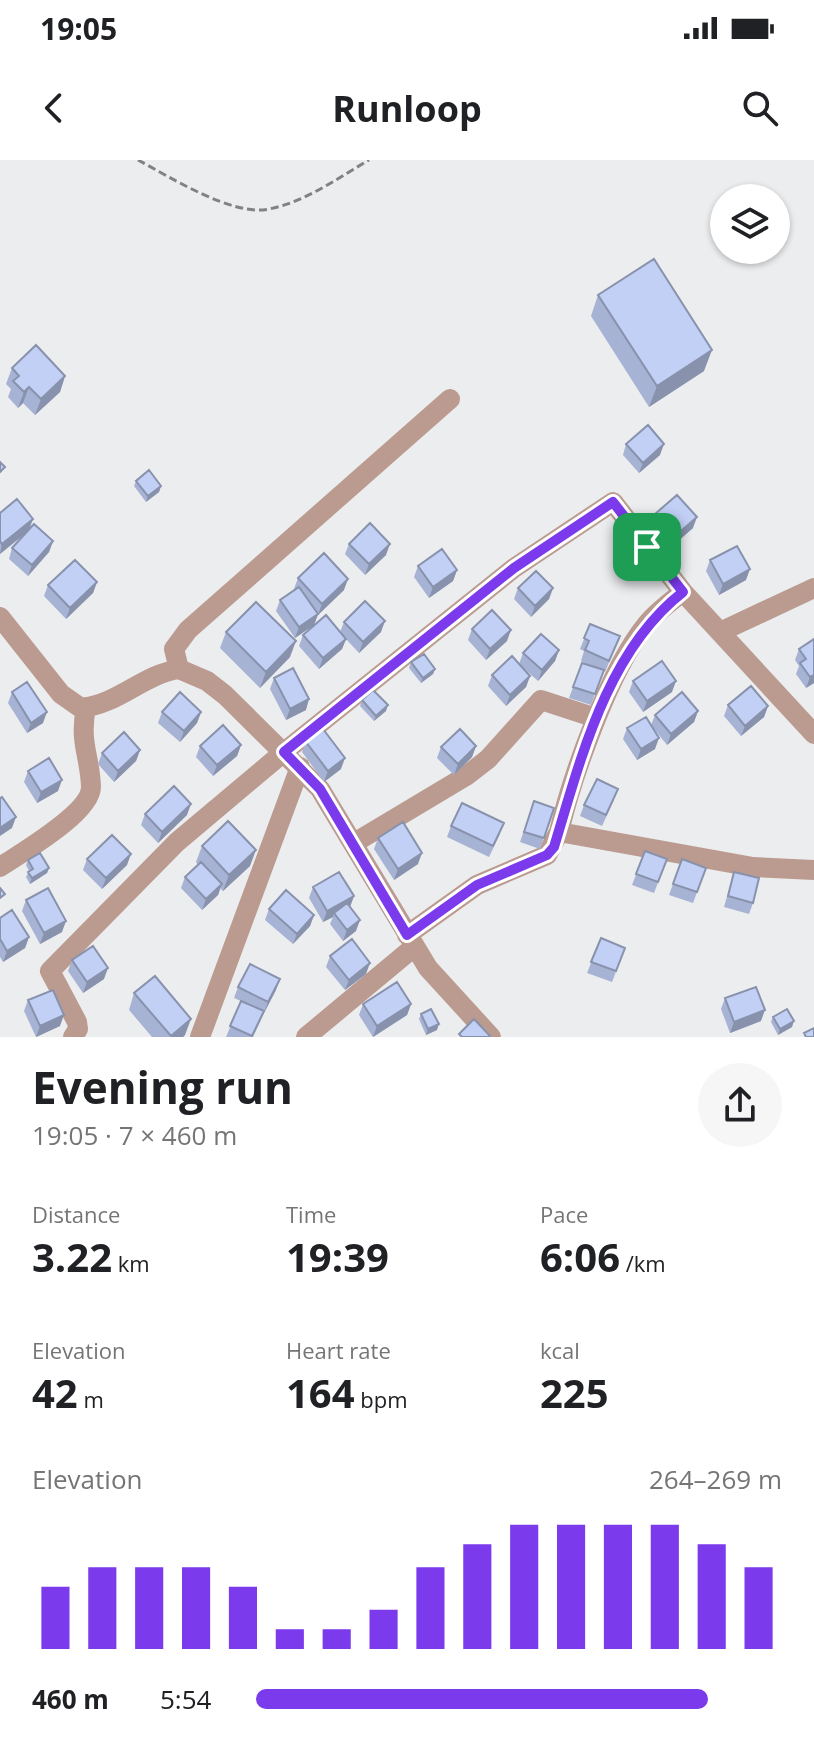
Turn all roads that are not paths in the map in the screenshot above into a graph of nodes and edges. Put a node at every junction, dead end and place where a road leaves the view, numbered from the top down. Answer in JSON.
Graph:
{"nodes":[{"id":1,"x":450,"y":399,"type":"dead end"},
{"id":2,"x":814,"y":588,"type":"edge"},
{"id":3,"x":683,"y":592,"type":"junction"},
{"id":4,"x":0,"y":617,"type":"edge"},
{"id":5,"x":720,"y":632,"type":"junction"},
{"id":6,"x":17,"y":638,"type":"junction"},
{"id":7,"x":0,"y":651,"type":"edge"},
{"id":8,"x":179,"y":669,"type":"junction"},
{"id":9,"x":86,"y":707,"type":"junction"},
{"id":10,"x":596,"y":718,"type":"junction"},
{"id":11,"x":814,"y":734,"type":"edge"},
{"id":12,"x":284,"y":752,"type":"junction"},
{"id":13,"x":300,"y":767,"type":"junction"},
{"id":14,"x":559,"y":832,"type":"junction"},
{"id":15,"x":354,"y":843,"type":"junction"},
{"id":16,"x":0,"y":867,"type":"edge"},
{"id":17,"x":814,"y":870,"type":"edge"},
{"id":18,"x":410,"y":941,"type":"junction"},
{"id":19,"x":73,"y":1037,"type":"edge"},
{"id":20,"x":200,"y":1037,"type":"edge"},
{"id":21,"x":306,"y":1037,"type":"edge"},
{"id":22,"x":491,"y":1037,"type":"edge"}],
"edges":[{"from":1,"to":8,"type":"street"},
{"from":2,"to":5,"type":"street"},
{"from":3,"to":5,"type":"street"},
{"from":3,"to":10,"type":"street"},
{"from":3,"to":12,"type":"street"},
{"from":4,"to":6,"type":"street"},
{"from":5,"to":11,"type":"street"},
{"from":6,"to":7,"type":"street"},
{"from":6,"to":9,"type":"street"},
{"from":8,"to":9,"type":"street"},
{"from":8,"to":12,"type":"street"},
{"from":9,"to":16,"type":"street"},
{"from":10,"to":14,"type":"street"},
{"from":10,"to":15,"type":"street"},
{"from":12,"to":13,"type":"street"},
{"from":12,"to":19,"type":"street"},
{"from":13,"to":15,"type":"street"},
{"from":13,"to":20,"type":"street"},
{"from":14,"to":17,"type":"street"},
{"from":14,"to":18,"type":"street"},
{"from":15,"to":18,"type":"street"},
{"from":18,"to":21,"type":"street"},
{"from":18,"to":22,"type":"street"}]}
